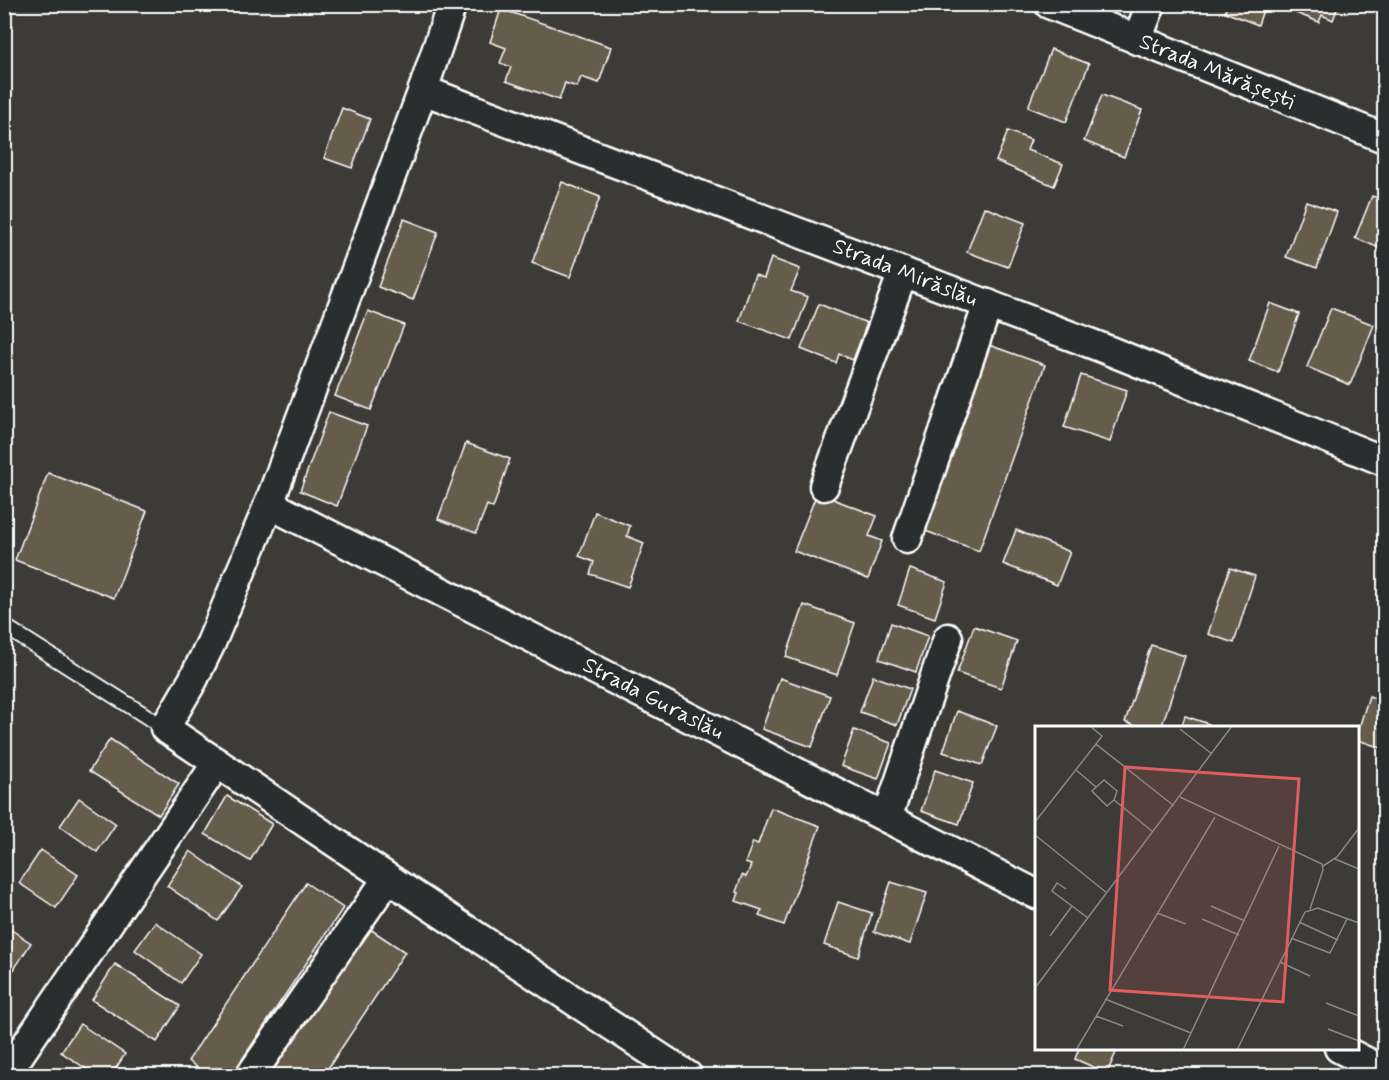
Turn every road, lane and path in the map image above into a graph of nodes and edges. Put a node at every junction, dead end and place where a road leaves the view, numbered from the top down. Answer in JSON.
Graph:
{"nodes":[{"id":1,"x":452,"y":4,"type":"edge"},
{"id":2,"x":1049,"y":4,"type":"edge"},
{"id":3,"x":1151,"y":4,"type":"edge"},
{"id":4,"x":1137,"y":40,"type":"junction"},
{"id":5,"x":423,"y":90,"type":"junction"},
{"id":6,"x":1384,"y":138,"type":"edge"},
{"id":7,"x":903,"y":272,"type":"junction"},
{"id":8,"x":988,"y":304,"type":"junction"},
{"id":9,"x":1384,"y":461,"type":"edge"},
{"id":10,"x":824,"y":486,"type":"dead end"},
{"id":11,"x":269,"y":504,"type":"junction"},
{"id":12,"x":906,"y":539,"type":"dead end"},
{"id":13,"x":4,"y":626,"type":"edge"},
{"id":14,"x":948,"y":638,"type":"dead end"},
{"id":15,"x":165,"y":728,"type":"junction"},
{"id":16,"x":217,"y":763,"type":"junction"},
{"id":17,"x":887,"y":818,"type":"junction"},
{"id":18,"x":388,"y":878,"type":"junction"},
{"id":19,"x":1035,"y":893,"type":"edge"},
{"id":20,"x":1344,"y":1050,"type":"edge"},
{"id":21,"x":1384,"y":1071,"type":"edge"},
{"id":22,"x":6,"y":1076,"type":"edge"},
{"id":23,"x":250,"y":1076,"type":"edge"},
{"id":24,"x":688,"y":1076,"type":"edge"}],
"edges":[{"from":1,"to":5,"type":"street"},
{"from":2,"to":4,"type":"street","name":"Strada Mărășești"},
{"from":3,"to":4,"type":"street"},
{"from":4,"to":6,"type":"street","name":"Strada Mărășești"},
{"from":5,"to":7,"type":"street","name":"Strada Mirăslău"},
{"from":5,"to":11,"type":"street"},
{"from":7,"to":8,"type":"street","name":"Strada Mirăslău"},
{"from":7,"to":10,"type":"street"},
{"from":8,"to":9,"type":"street","name":"Strada Mirăslău"},
{"from":8,"to":12,"type":"street"},
{"from":11,"to":15,"type":"street"},
{"from":11,"to":17,"type":"street","name":"Strada Guraslău"},
{"from":13,"to":15,"type":"lane"},
{"from":14,"to":17,"type":"street"},
{"from":15,"to":16,"type":"street"},
{"from":16,"to":18,"type":"street"},
{"from":16,"to":22,"type":"street"},
{"from":17,"to":19,"type":"street","name":"Strada Guraslău"},
{"from":18,"to":23,"type":"street"},
{"from":18,"to":24,"type":"street"},
{"from":20,"to":21,"type":"street"}]}
